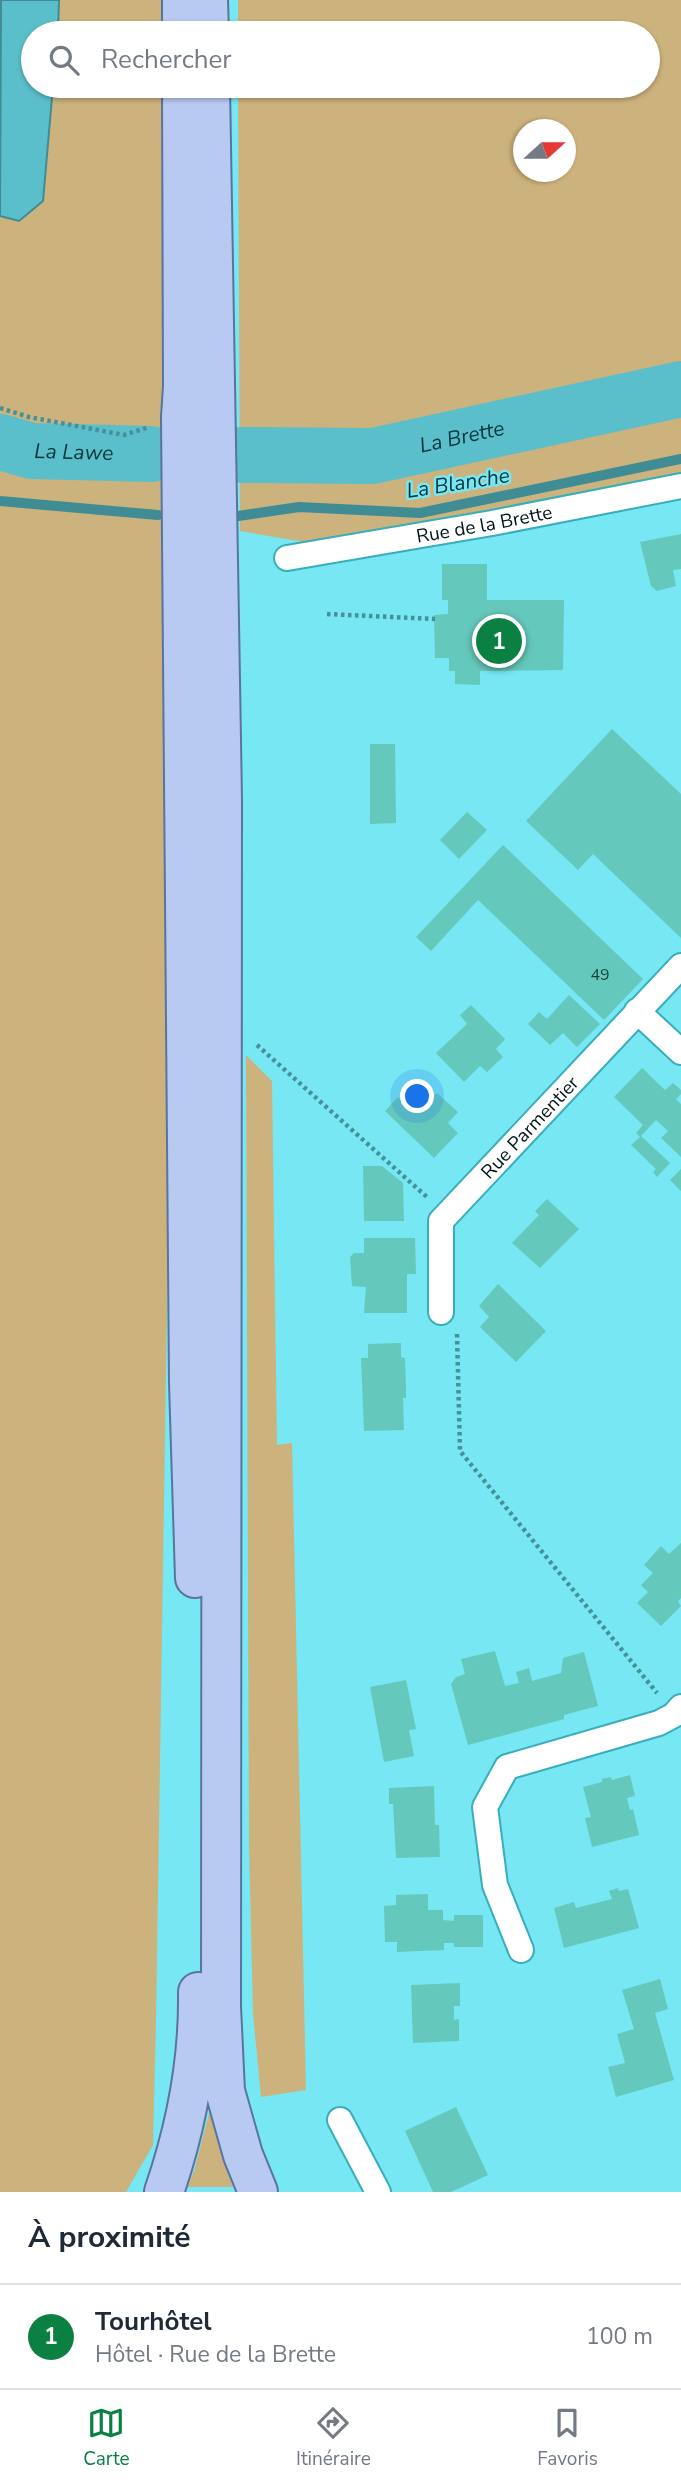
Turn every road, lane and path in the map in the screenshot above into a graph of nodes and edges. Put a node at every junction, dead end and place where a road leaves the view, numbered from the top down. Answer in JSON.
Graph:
{"nodes":[{"id":1,"x":182,"y":0,"type":"edge"},
{"id":2,"x":208,"y":0,"type":"edge"},
{"id":3,"x":182,"y":21,"type":"edge"},
{"id":4,"x":209,"y":21,"type":"edge"},
{"id":5,"x":182,"y":98,"type":"edge"},
{"id":6,"x":210,"y":98,"type":"edge"},
{"id":7,"x":0,"y":408,"type":"edge"},
{"id":8,"x":181,"y":417,"type":"junction"},
{"id":9,"x":681,"y":486,"type":"edge"},
{"id":10,"x":287,"y":558,"type":"dead end"},
{"id":11,"x":327,"y":614,"type":"dead end"},
{"id":12,"x":435,"y":619,"type":"dead end"},
{"id":13,"x":681,"y":967,"type":"edge"},
{"id":14,"x":638,"y":1012,"type":"junction"},
{"id":15,"x":255,"y":1043,"type":"dead end"},
{"id":16,"x":681,"y":1052,"type":"edge"},
{"id":17,"x":447,"y":1215,"type":"junction"},
{"id":18,"x":441,"y":1312,"type":"joint"},
{"id":19,"x":678,"y":1711,"type":"edge"},
{"id":20,"x":521,"y":1950,"type":"dead end"},
{"id":21,"x":340,"y":2120,"type":"dead end"},
{"id":22,"x":164,"y":2192,"type":"edge"},
{"id":23,"x":258,"y":2192,"type":"edge"},
{"id":24,"x":379,"y":2192,"type":"edge"}],
"edges":[{"from":1,"to":3,"type":"main road"},
{"from":2,"to":4,"type":"main road"},
{"from":5,"to":8,"type":"main road"},
{"from":6,"to":23,"type":"main road"},
{"from":7,"to":8,"type":"path"},
{"from":8,"to":22,"type":"main road"},
{"from":9,"to":10,"type":"street","name":"Rue de la Brette"},
{"from":11,"to":12,"type":"path"},
{"from":13,"to":14,"type":"street","name":"Rue Parmentier"},
{"from":14,"to":16,"type":"street"},
{"from":14,"to":17,"type":"street","name":"Rue Parmentier"},
{"from":15,"to":17,"type":"path"},
{"from":17,"to":18,"type":"street"},
{"from":18,"to":19,"type":"path"},
{"from":19,"to":20,"type":"street"},
{"from":21,"to":24,"type":"street"}]}
